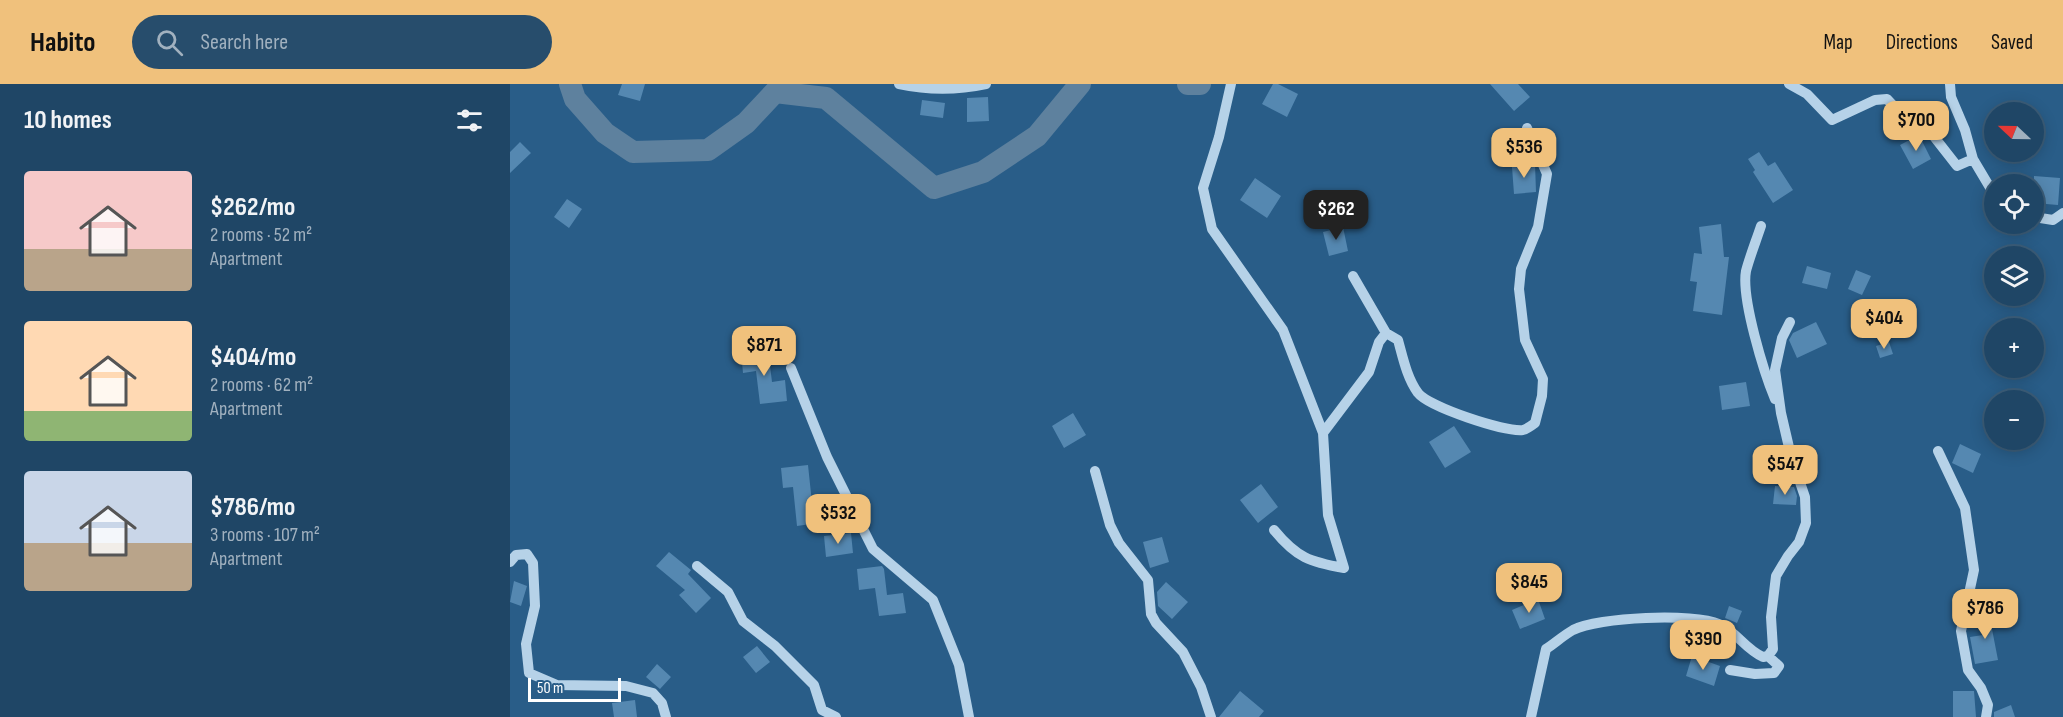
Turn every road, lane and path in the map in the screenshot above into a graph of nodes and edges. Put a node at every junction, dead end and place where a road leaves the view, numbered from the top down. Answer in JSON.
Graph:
{"nodes":[{"id":1,"x":899,"y":84,"type":"edge"},
{"id":2,"x":986,"y":84,"type":"edge"},
{"id":3,"x":1231,"y":84,"type":"edge"},
{"id":4,"x":1789,"y":84,"type":"edge"},
{"id":5,"x":1950,"y":84,"type":"edge"},
{"id":6,"x":1527,"y":128,"type":"dead end"},
{"id":7,"x":1973,"y":159,"type":"junction"},
{"id":8,"x":1984,"y":178,"type":"edge"},
{"id":9,"x":2063,"y":213,"type":"edge"},
{"id":10,"x":2044,"y":219,"type":"edge"},
{"id":11,"x":1761,"y":226,"type":"dead end"},
{"id":12,"x":1353,"y":276,"type":"dead end"},
{"id":13,"x":1790,"y":322,"type":"dead end"},
{"id":14,"x":1386,"y":333,"type":"junction"},
{"id":15,"x":791,"y":368,"type":"dead end"},
{"id":16,"x":1781,"y":413,"type":"junction"},
{"id":17,"x":1323,"y":433,"type":"junction"},
{"id":18,"x":1938,"y":451,"type":"dead end"},
{"id":19,"x":1095,"y":471,"type":"dead end"},
{"id":20,"x":1274,"y":530,"type":"dead end"},
{"id":21,"x":510,"y":562,"type":"edge"},
{"id":22,"x":697,"y":566,"type":"dead end"},
{"id":23,"x":1768,"y":656,"type":"junction"},
{"id":24,"x":1730,"y":670,"type":"dead end"},
{"id":25,"x":666,"y":717,"type":"edge"},
{"id":26,"x":837,"y":717,"type":"edge"},
{"id":27,"x":969,"y":717,"type":"edge"},
{"id":28,"x":1211,"y":717,"type":"edge"},
{"id":29,"x":1531,"y":717,"type":"edge"},
{"id":30,"x":1986,"y":717,"type":"edge"}],
"edges":[{"from":1,"to":2,"type":"street"},
{"from":3,"to":17,"type":"street"},
{"from":4,"to":7,"type":"street"},
{"from":5,"to":7,"type":"street"},
{"from":6,"to":14,"type":"street"},
{"from":7,"to":8,"type":"street"},
{"from":9,"to":10,"type":"street"},
{"from":11,"to":16,"type":"street"},
{"from":12,"to":14,"type":"street"},
{"from":13,"to":16,"type":"street"},
{"from":14,"to":17,"type":"street"},
{"from":15,"to":27,"type":"street"},
{"from":16,"to":23,"type":"street"},
{"from":17,"to":20,"type":"street"},
{"from":18,"to":30,"type":"street"},
{"from":19,"to":28,"type":"street"},
{"from":21,"to":25,"type":"street"},
{"from":22,"to":26,"type":"street"},
{"from":23,"to":24,"type":"street"},
{"from":23,"to":29,"type":"street"}]}
